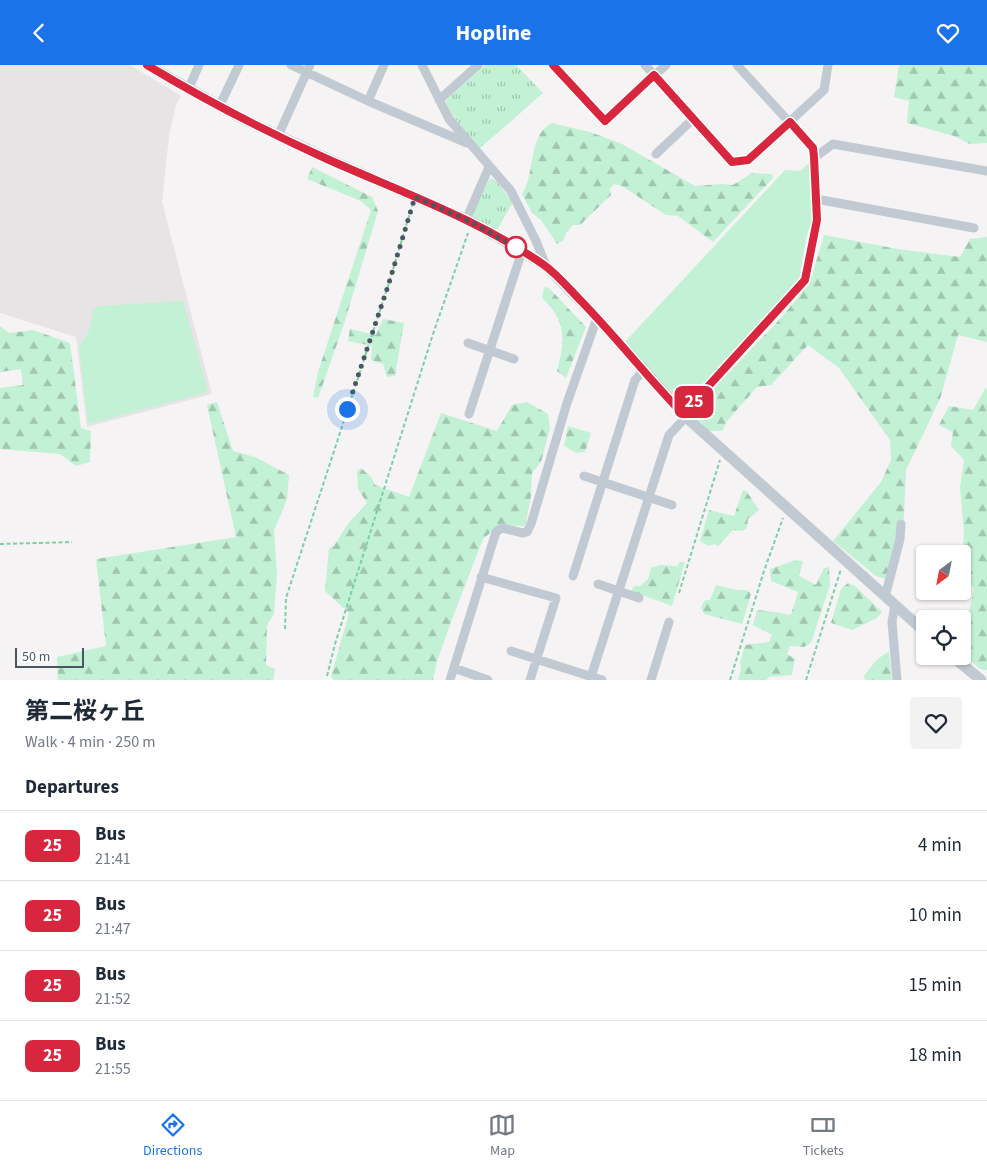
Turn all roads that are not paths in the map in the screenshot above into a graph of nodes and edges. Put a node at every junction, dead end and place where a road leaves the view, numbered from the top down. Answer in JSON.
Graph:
{"nodes":[{"id":1,"x":147,"y":65,"type":"edge"},
{"id":2,"x":199,"y":65,"type":"edge"},
{"id":3,"x":238,"y":65,"type":"edge"},
{"id":4,"x":291,"y":65,"type":"edge"},
{"id":5,"x":384,"y":65,"type":"edge"},
{"id":6,"x":422,"y":65,"type":"edge"},
{"id":7,"x":478,"y":65,"type":"edge"},
{"id":8,"x":553,"y":65,"type":"edge"},
{"id":9,"x":645,"y":65,"type":"edge"},
{"id":10,"x":666,"y":65,"type":"edge"},
{"id":11,"x":737,"y":65,"type":"edge"},
{"id":12,"x":828,"y":65,"type":"edge"},
{"id":13,"x":308,"y":69,"type":"edge"},
{"id":14,"x":654,"y":75,"type":"junction"},
{"id":15,"x":188,"y":90,"type":"junction"},
{"id":16,"x":439,"y":100,"type":"junction"},
{"id":17,"x":368,"y":101,"type":"junction"},
{"id":18,"x":219,"y":107,"type":"junction"},
{"id":19,"x":693,"y":119,"type":"junction"},
{"id":20,"x":790,"y":122,"type":"junction"},
{"id":21,"x":278,"y":136,"type":"junction"},
{"id":22,"x":470,"y":145,"type":"junction"},
{"id":23,"x":656,"y":154,"type":"dead end"},
{"id":24,"x":814,"y":157,"type":"junction"},
{"id":25,"x":489,"y":167,"type":"junction"},
{"id":26,"x":987,"y":171,"type":"edge"},
{"id":27,"x":816,"y":199,"type":"junction"},
{"id":28,"x":469,"y":221,"type":"junction"},
{"id":29,"x":974,"y":228,"type":"dead end"},
{"id":30,"x":522,"y":251,"type":"junction"},
{"id":31,"x":546,"y":266,"type":"junction"},
{"id":32,"x":597,"y":318,"type":"junction"},
{"id":33,"x":468,"y":343,"type":"dead end"},
{"id":34,"x":490,"y":351,"type":"junction"},
{"id":35,"x":514,"y":359,"type":"dead end"},
{"id":36,"x":644,"y":370,"type":"junction"},
{"id":37,"x":469,"y":414,"type":"dead end"},
{"id":38,"x":684,"y":415,"type":"junction"},
{"id":39,"x":584,"y":476,"type":"dead end"},
{"id":40,"x":603,"y":482,"type":"junction"},
{"id":41,"x":650,"y":498,"type":"junction"},
{"id":42,"x":672,"y":505,"type":"dead end"},
{"id":43,"x":901,"y":524,"type":"dead end"},
{"id":44,"x":573,"y":576,"type":"dead end"},
{"id":45,"x":481,"y":577,"type":"junction"},
{"id":46,"x":598,"y":584,"type":"dead end"},
{"id":47,"x":618,"y":591,"type":"junction"},
{"id":48,"x":885,"y":597,"type":"junction"},
{"id":49,"x":639,"y":598,"type":"dead end"},
{"id":50,"x":895,"y":605,"type":"junction"},
{"id":51,"x":669,"y":622,"type":"dead end"},
{"id":52,"x":916,"y":624,"type":"edge"},
{"id":53,"x":511,"y":651,"type":"dead end"},
{"id":54,"x":537,"y":659,"type":"junction"},
{"id":55,"x":963,"y":665,"type":"edge"},
{"id":56,"x":454,"y":668,"type":"junction"},
{"id":57,"x":590,"y":678,"type":"edge"},
{"id":58,"x":450,"y":680,"type":"edge"},
{"id":59,"x":488,"y":680,"type":"edge"},
{"id":60,"x":530,"y":680,"type":"edge"},
{"id":61,"x":602,"y":680,"type":"edge"},
{"id":62,"x":651,"y":680,"type":"edge"},
{"id":63,"x":897,"y":680,"type":"edge"},
{"id":64,"x":981,"y":680,"type":"edge"}],
"edges":[{"from":1,"to":15,"type":"street"},
{"from":2,"to":15,"type":"street"},
{"from":3,"to":18,"type":"street"},
{"from":4,"to":13,"type":"street"},
{"from":5,"to":17,"type":"street"},
{"from":6,"to":16,"type":"street"},
{"from":7,"to":16,"type":"street"},
{"from":8,"to":14,"type":"street"},
{"from":9,"to":14,"type":"street"},
{"from":10,"to":14,"type":"street"},
{"from":11,"to":20,"type":"street"},
{"from":12,"to":20,"type":"street"},
{"from":13,"to":17,"type":"street"},
{"from":13,"to":21,"type":"street"},
{"from":14,"to":19,"type":"street"},
{"from":15,"to":18,"type":"street"},
{"from":16,"to":22,"type":"street"},
{"from":17,"to":22,"type":"street"},
{"from":18,"to":21,"type":"street"},
{"from":19,"to":20,"type":"street"},
{"from":19,"to":23,"type":"street"},
{"from":20,"to":24,"type":"street"},
{"from":21,"to":28,"type":"street"},
{"from":22,"to":25,"type":"street"},
{"from":24,"to":26,"type":"street"},
{"from":24,"to":27,"type":"street"},
{"from":25,"to":28,"type":"street"},
{"from":25,"to":31,"type":"street"},
{"from":27,"to":29,"type":"street"},
{"from":27,"to":38,"type":"street"},
{"from":28,"to":30,"type":"street"},
{"from":30,"to":31,"type":"street"},
{"from":30,"to":34,"type":"street"},
{"from":31,"to":32,"type":"street"},
{"from":32,"to":36,"type":"street"},
{"from":32,"to":45,"type":"street"},
{"from":33,"to":34,"type":"street"},
{"from":34,"to":35,"type":"street"},
{"from":34,"to":37,"type":"street"},
{"from":36,"to":38,"type":"street"},
{"from":36,"to":40,"type":"street"},
{"from":38,"to":41,"type":"street"},
{"from":38,"to":48,"type":"street"},
{"from":39,"to":40,"type":"street"},
{"from":40,"to":41,"type":"street"},
{"from":40,"to":44,"type":"street"},
{"from":41,"to":42,"type":"street"},
{"from":41,"to":47,"type":"street"},
{"from":43,"to":48,"type":"street"},
{"from":45,"to":54,"type":"street"},
{"from":45,"to":56,"type":"street"},
{"from":46,"to":47,"type":"street"},
{"from":47,"to":49,"type":"street"},
{"from":47,"to":57,"type":"street"},
{"from":48,"to":50,"type":"street"},
{"from":50,"to":52,"type":"street"},
{"from":50,"to":63,"type":"street"},
{"from":51,"to":62,"type":"street"},
{"from":53,"to":54,"type":"street"},
{"from":54,"to":57,"type":"street"},
{"from":54,"to":60,"type":"street"},
{"from":55,"to":64,"type":"street"},
{"from":56,"to":58,"type":"street"},
{"from":56,"to":59,"type":"street"},
{"from":57,"to":61,"type":"street"}]}
